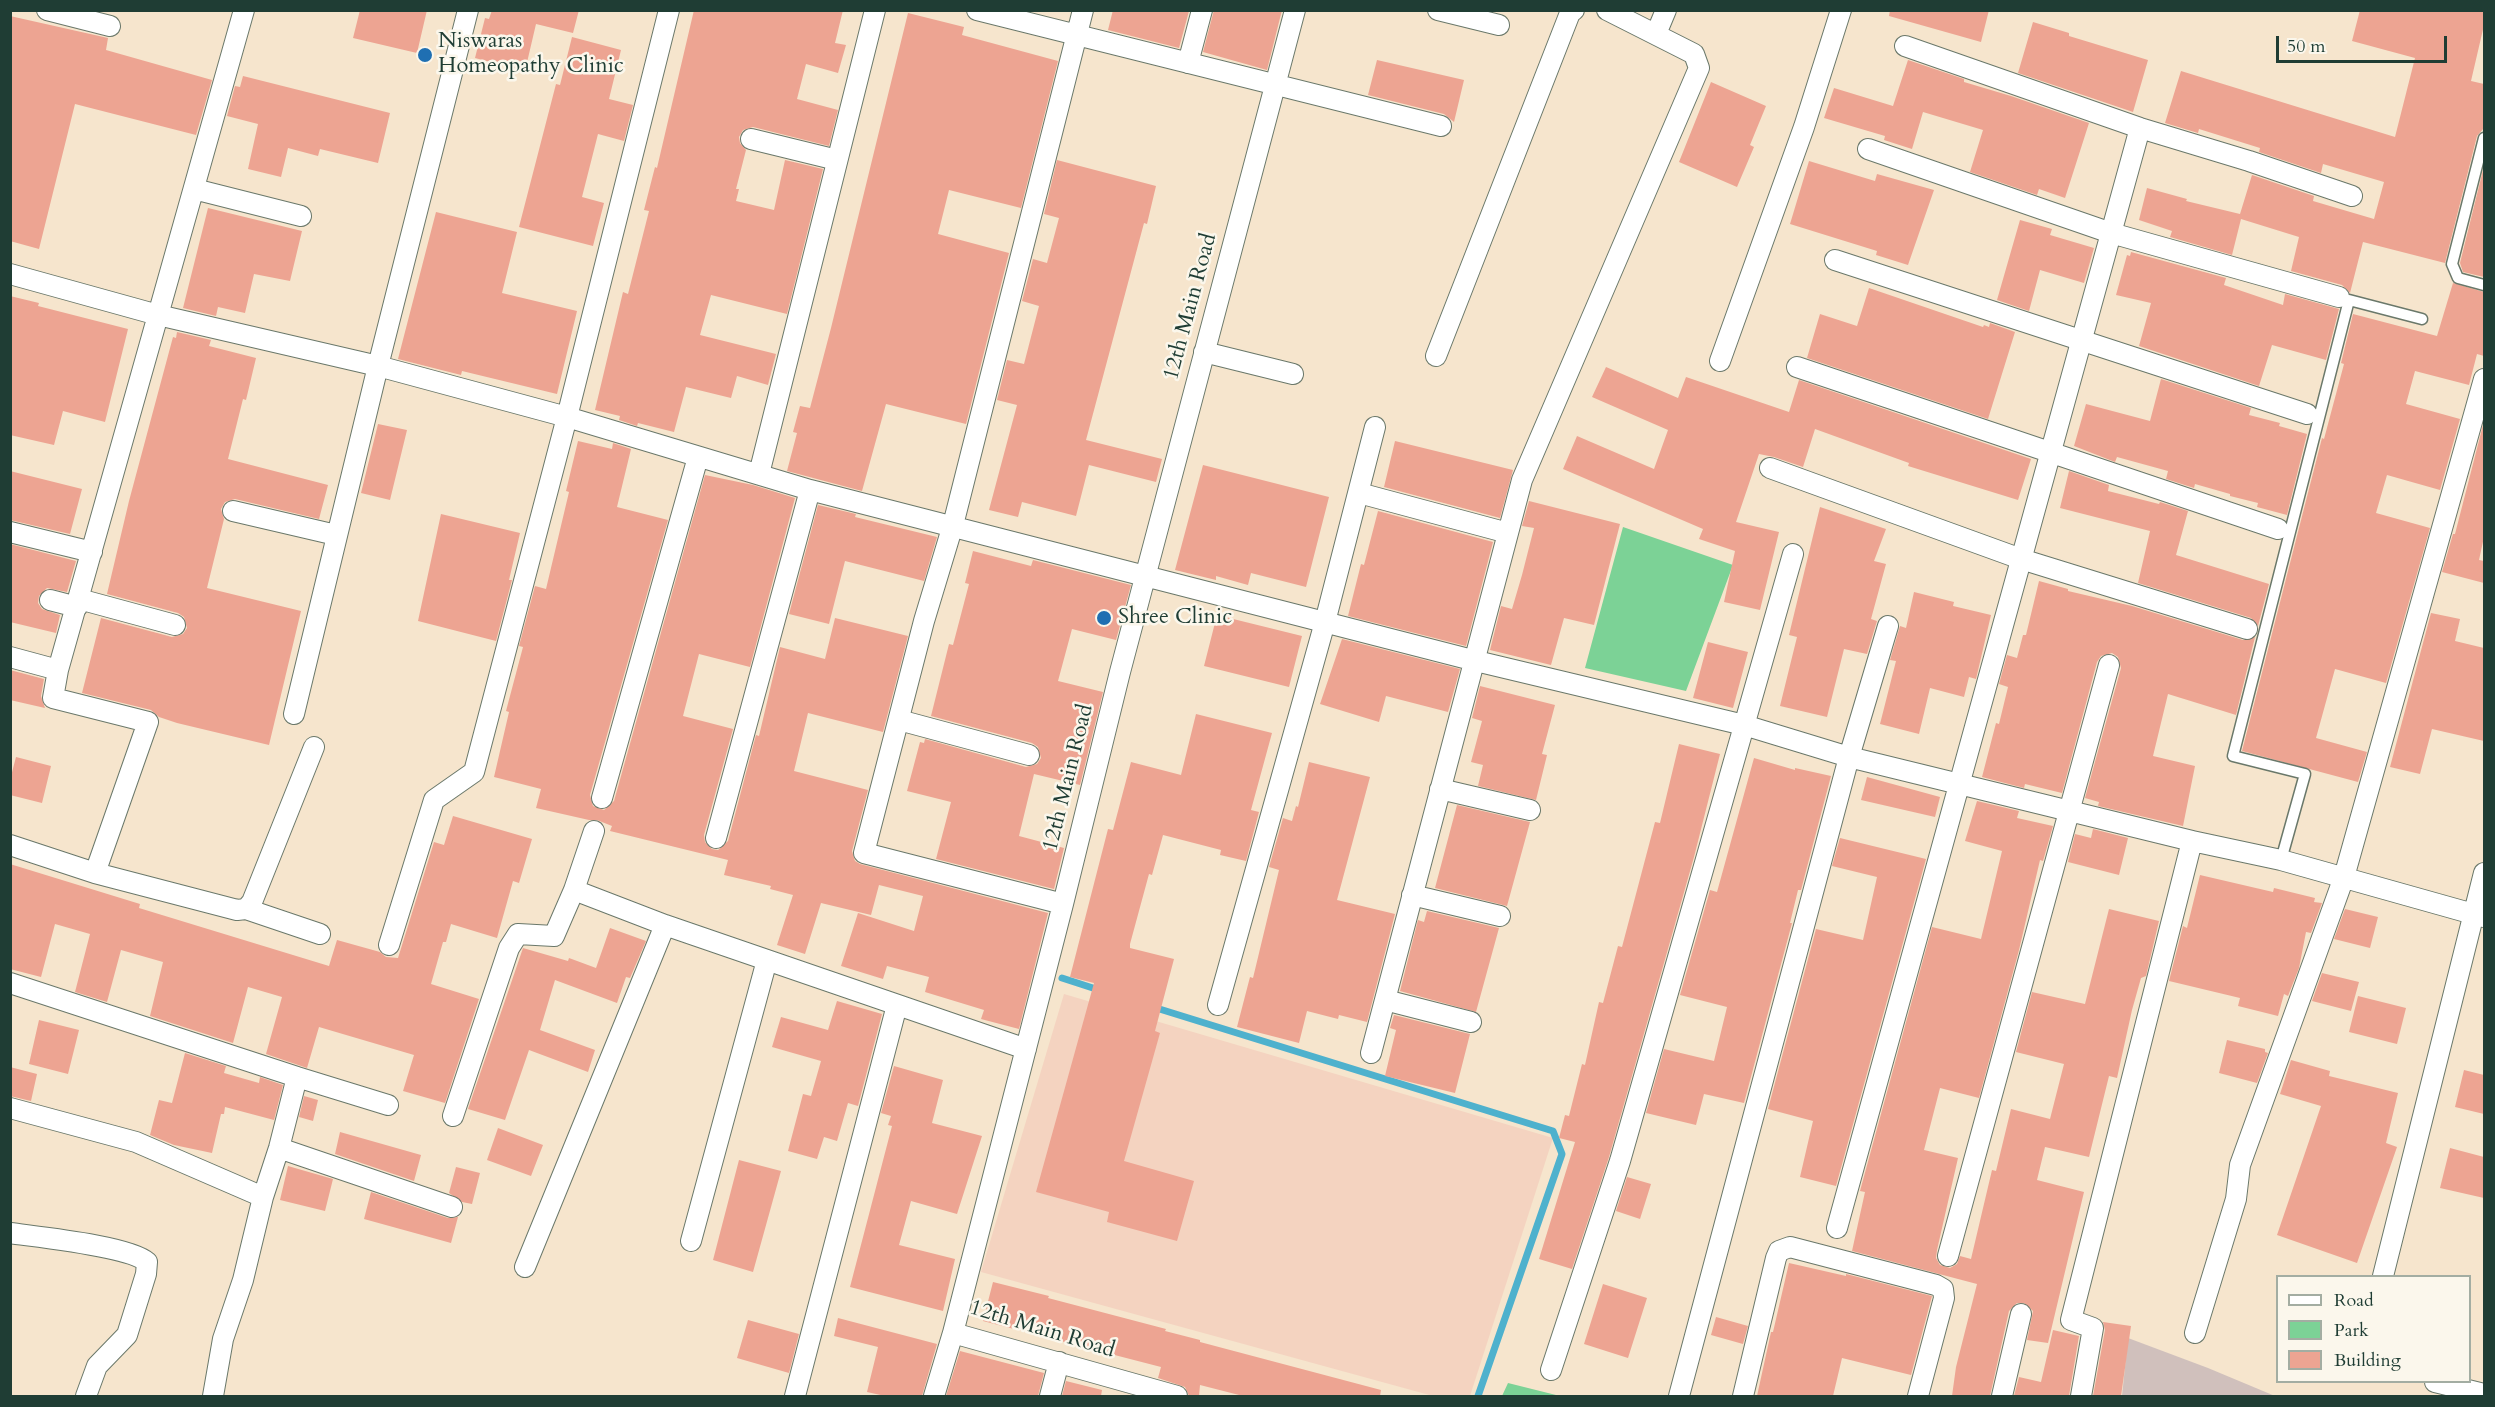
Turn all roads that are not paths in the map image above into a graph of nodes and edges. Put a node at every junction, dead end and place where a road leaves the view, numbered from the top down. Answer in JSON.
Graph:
{"nodes":[{"id":1,"x":47,"y":10,"type":"edge"},
{"id":2,"x":244,"y":10,"type":"edge"},
{"id":3,"x":468,"y":10,"type":"edge"},
{"id":4,"x":669,"y":10,"type":"edge"},
{"id":5,"x":875,"y":10,"type":"edge"},
{"id":6,"x":977,"y":10,"type":"edge"},
{"id":7,"x":1083,"y":10,"type":"edge"},
{"id":8,"x":1202,"y":10,"type":"edge"},
{"id":9,"x":1295,"y":10,"type":"edge"},
{"id":10,"x":1438,"y":10,"type":"edge"},
{"id":11,"x":1574,"y":10,"type":"edge"},
{"id":12,"x":1607,"y":10,"type":"edge"},
{"id":13,"x":1666,"y":10,"type":"edge"},
{"id":14,"x":1841,"y":10,"type":"edge"},
{"id":15,"x":1499,"y":25,"type":"dead end"},
{"id":16,"x":110,"y":26,"type":"dead end"},
{"id":17,"x":1656,"y":34,"type":"junction"},
{"id":18,"x":1076,"y":35,"type":"junction"},
{"id":19,"x":1905,"y":46,"type":"dead end"},
{"id":20,"x":1188,"y":63,"type":"junction"},
{"id":21,"x":1276,"y":84,"type":"junction"},
{"id":22,"x":1441,"y":126,"type":"dead end"},
{"id":23,"x":2140,"y":128,"type":"junction"},
{"id":24,"x":2484,"y":138,"type":"edge"},
{"id":25,"x":752,"y":139,"type":"dead end"},
{"id":26,"x":1868,"y":149,"type":"dead end"},
{"id":27,"x":837,"y":160,"type":"junction"},
{"id":28,"x":194,"y":189,"type":"junction"},
{"id":29,"x":2352,"y":196,"type":"dead end"},
{"id":30,"x":301,"y":216,"type":"dead end"},
{"id":31,"x":2111,"y":233,"type":"junction"},
{"id":32,"x":1835,"y":260,"type":"dead end"},
{"id":33,"x":10,"y":274,"type":"edge"},
{"id":34,"x":2484,"y":285,"type":"edge"},
{"id":35,"x":2339,"y":297,"type":"dead end"},
{"id":36,"x":158,"y":315,"type":"junction"},
{"id":37,"x":2422,"y":319,"type":"dead end"},
{"id":38,"x":2082,"y":341,"type":"junction"},
{"id":39,"x":1204,"y":352,"type":"junction"},
{"id":40,"x":1436,"y":356,"type":"dead end"},
{"id":41,"x":1720,"y":361,"type":"dead end"},
{"id":42,"x":378,"y":366,"type":"junction"},
{"id":43,"x":1797,"y":367,"type":"dead end"},
{"id":44,"x":1293,"y":374,"type":"dead end"},
{"id":45,"x":2484,"y":380,"type":"edge"},
{"id":46,"x":2307,"y":414,"type":"dead end"},
{"id":47,"x":567,"y":417,"type":"junction"},
{"id":48,"x":1375,"y":428,"type":"dead end"},
{"id":49,"x":2050,"y":452,"type":"junction"},
{"id":50,"x":698,"y":457,"type":"junction"},
{"id":51,"x":1770,"y":468,"type":"dead end"},
{"id":52,"x":759,"y":474,"type":"junction"},
{"id":53,"x":810,"y":490,"type":"junction"},
{"id":54,"x":1359,"y":493,"type":"junction"},
{"id":55,"x":233,"y":511,"type":"dead end"},
{"id":56,"x":953,"y":525,"type":"junction"},
{"id":57,"x":2278,"y":529,"type":"dead end"},
{"id":58,"x":10,"y":532,"type":"edge"},
{"id":59,"x":1508,"y":533,"type":"junction"},
{"id":60,"x":336,"y":535,"type":"junction"},
{"id":61,"x":92,"y":552,"type":"junction"},
{"id":62,"x":1793,"y":554,"type":"dead end"},
{"id":63,"x":2021,"y":559,"type":"junction"},
{"id":64,"x":1146,"y":574,"type":"junction"},
{"id":65,"x":50,"y":600,"type":"dead end"},
{"id":66,"x":78,"y":603,"type":"junction"},
{"id":67,"x":1324,"y":622,"type":"junction"},
{"id":68,"x":175,"y":625,"type":"dead end"},
{"id":69,"x":1888,"y":626,"type":"dead end"},
{"id":70,"x":2247,"y":629,"type":"dead end"},
{"id":71,"x":10,"y":657,"type":"edge"},
{"id":72,"x":1476,"y":661,"type":"junction"},
{"id":73,"x":2109,"y":665,"type":"dead end"},
{"id":74,"x":58,"y":670,"type":"junction"},
{"id":75,"x":294,"y":714,"type":"dead end"},
{"id":76,"x":899,"y":720,"type":"junction"},
{"id":77,"x":1744,"y":725,"type":"junction"},
{"id":78,"x":314,"y":747,"type":"dead end"},
{"id":79,"x":1029,"y":755,"type":"dead end"},
{"id":80,"x":1849,"y":757,"type":"junction"},
{"id":81,"x":1959,"y":783,"type":"junction"},
{"id":82,"x":1440,"y":789,"type":"junction"},
{"id":83,"x":603,"y":798,"type":"dead end"},
{"id":84,"x":1530,"y":810,"type":"dead end"},
{"id":85,"x":2071,"y":810,"type":"junction"},
{"id":86,"x":594,"y":831,"type":"dead end"},
{"id":87,"x":716,"y":838,"type":"dead end"},
{"id":88,"x":2192,"y":841,"type":"junction"},
{"id":89,"x":10,"y":845,"type":"edge"},
{"id":90,"x":2281,"y":860,"type":"junction"},
{"id":91,"x":95,"y":873,"type":"junction"},
{"id":92,"x":2484,"y":873,"type":"edge"},
{"id":93,"x":2344,"y":877,"type":"junction"},
{"id":94,"x":574,"y":890,"type":"junction"},
{"id":95,"x":1412,"y":896,"type":"junction"},
{"id":96,"x":1063,"y":904,"type":"junction"},
{"id":97,"x":246,"y":909,"type":"junction"},
{"id":98,"x":1500,"y":916,"type":"dead end"},
{"id":99,"x":2479,"y":916,"type":"edge"},
{"id":100,"x":665,"y":926,"type":"junction"},
{"id":101,"x":320,"y":934,"type":"dead end"},
{"id":102,"x":389,"y":945,"type":"dead end"},
{"id":103,"x":766,"y":960,"type":"junction"},
{"id":104,"x":10,"y":983,"type":"edge"},
{"id":105,"x":1385,"y":1000,"type":"junction"},
{"id":106,"x":897,"y":1005,"type":"junction"},
{"id":107,"x":1218,"y":1005,"type":"dead end"},
{"id":108,"x":1471,"y":1022,"type":"dead end"},
{"id":109,"x":1026,"y":1049,"type":"junction"},
{"id":110,"x":1371,"y":1053,"type":"dead end"},
{"id":111,"x":297,"y":1077,"type":"junction"},
{"id":112,"x":388,"y":1105,"type":"dead end"},
{"id":113,"x":10,"y":1108,"type":"edge"},
{"id":114,"x":453,"y":1116,"type":"dead end"},
{"id":115,"x":279,"y":1148,"type":"junction"},
{"id":116,"x":263,"y":1197,"type":"junction"},
{"id":117,"x":452,"y":1207,"type":"dead end"},
{"id":118,"x":1837,"y":1228,"type":"dead end"},
{"id":119,"x":10,"y":1233,"type":"edge"},
{"id":120,"x":691,"y":1240,"type":"dead end"},
{"id":121,"x":1948,"y":1257,"type":"dead end"},
{"id":122,"x":525,"y":1267,"type":"dead end"},
{"id":123,"x":2383,"y":1275,"type":"edge"},
{"id":124,"x":2021,"y":1314,"type":"dead end"},
{"id":125,"x":953,"y":1333,"type":"junction"},
{"id":126,"x":2195,"y":1333,"type":"dead end"},
{"id":127,"x":1059,"y":1362,"type":"junction"},
{"id":128,"x":1551,"y":1370,"type":"dead end"},
{"id":129,"x":2439,"y":1383,"type":"edge"},
{"id":130,"x":2484,"y":1394,"type":"edge"},
{"id":131,"x":86,"y":1396,"type":"edge"},
{"id":132,"x":213,"y":1396,"type":"edge"},
{"id":133,"x":795,"y":1396,"type":"edge"},
{"id":134,"x":934,"y":1396,"type":"edge"},
{"id":135,"x":1050,"y":1396,"type":"edge"},
{"id":136,"x":1173,"y":1396,"type":"edge"},
{"id":137,"x":1679,"y":1396,"type":"edge"},
{"id":138,"x":1743,"y":1396,"type":"edge"},
{"id":139,"x":1918,"y":1396,"type":"edge"},
{"id":140,"x":2001,"y":1396,"type":"edge"},
{"id":141,"x":2082,"y":1396,"type":"edge"}],
"edges":[{"from":1,"to":16,"type":"street"},
{"from":2,"to":28,"type":"street"},
{"from":3,"to":42,"type":"street"},
{"from":4,"to":47,"type":"street"},
{"from":5,"to":27,"type":"street"},
{"from":6,"to":18,"type":"street"},
{"from":7,"to":18,"type":"street"},
{"from":8,"to":20,"type":"street"},
{"from":9,"to":21,"type":"street","name":"12th Main Road"},
{"from":10,"to":15,"type":"street"},
{"from":11,"to":40,"type":"street"},
{"from":12,"to":17,"type":"street"},
{"from":13,"to":17,"type":"street"},
{"from":14,"to":41,"type":"street"},
{"from":17,"to":59,"type":"street"},
{"from":18,"to":20,"type":"street"},
{"from":18,"to":56,"type":"street"},
{"from":19,"to":23,"type":"street"},
{"from":20,"to":21,"type":"street"},
{"from":21,"to":22,"type":"street"},
{"from":21,"to":39,"type":"street","name":"12th Main Road"},
{"from":23,"to":29,"type":"street"},
{"from":23,"to":31,"type":"street"},
{"from":24,"to":34,"type":"lane"},
{"from":25,"to":27,"type":"street"},
{"from":26,"to":31,"type":"street"},
{"from":27,"to":52,"type":"street"},
{"from":28,"to":30,"type":"street"},
{"from":28,"to":36,"type":"street"},
{"from":31,"to":35,"type":"street"},
{"from":31,"to":38,"type":"street"},
{"from":32,"to":38,"type":"street"},
{"from":33,"to":36,"type":"street"},
{"from":36,"to":42,"type":"street"},
{"from":36,"to":61,"type":"street"},
{"from":37,"to":90,"type":"lane"},
{"from":38,"to":46,"type":"street"},
{"from":38,"to":49,"type":"street"},
{"from":39,"to":44,"type":"street"},
{"from":39,"to":64,"type":"street","name":"12th Main Road"},
{"from":42,"to":47,"type":"street"},
{"from":42,"to":60,"type":"street"},
{"from":43,"to":49,"type":"street"},
{"from":45,"to":93,"type":"street"},
{"from":47,"to":50,"type":"street"},
{"from":47,"to":102,"type":"street"},
{"from":48,"to":54,"type":"street"},
{"from":49,"to":57,"type":"street"},
{"from":49,"to":63,"type":"street"},
{"from":50,"to":52,"type":"street"},
{"from":50,"to":83,"type":"street"},
{"from":51,"to":63,"type":"street"},
{"from":52,"to":53,"type":"street"},
{"from":53,"to":56,"type":"street"},
{"from":53,"to":87,"type":"street"},
{"from":54,"to":59,"type":"street"},
{"from":54,"to":67,"type":"street"},
{"from":55,"to":60,"type":"street"},
{"from":56,"to":64,"type":"street"},
{"from":56,"to":76,"type":"street"},
{"from":58,"to":61,"type":"street"},
{"from":59,"to":72,"type":"street"},
{"from":60,"to":75,"type":"street"},
{"from":61,"to":66,"type":"street"},
{"from":62,"to":77,"type":"street"},
{"from":63,"to":70,"type":"street"},
{"from":63,"to":81,"type":"street"},
{"from":64,"to":67,"type":"street"},
{"from":64,"to":96,"type":"street","name":"12th Main Road"},
{"from":65,"to":66,"type":"street"},
{"from":66,"to":68,"type":"street"},
{"from":66,"to":74,"type":"street"},
{"from":67,"to":72,"type":"street"},
{"from":67,"to":107,"type":"street"},
{"from":69,"to":80,"type":"street"},
{"from":71,"to":74,"type":"street"},
{"from":72,"to":77,"type":"street"},
{"from":72,"to":82,"type":"street"},
{"from":73,"to":85,"type":"street"},
{"from":74,"to":91,"type":"street"},
{"from":76,"to":79,"type":"street"},
{"from":76,"to":96,"type":"street"},
{"from":77,"to":80,"type":"street"},
{"from":77,"to":128,"type":"street"},
{"from":78,"to":97,"type":"street"},
{"from":80,"to":81,"type":"street"},
{"from":80,"to":137,"type":"street"},
{"from":81,"to":85,"type":"street"},
{"from":81,"to":118,"type":"street"},
{"from":82,"to":84,"type":"street"},
{"from":82,"to":95,"type":"street"},
{"from":85,"to":88,"type":"street"},
{"from":85,"to":121,"type":"street"},
{"from":86,"to":94,"type":"street"},
{"from":88,"to":90,"type":"street"},
{"from":88,"to":141,"type":"street"},
{"from":89,"to":91,"type":"street"},
{"from":90,"to":93,"type":"street"},
{"from":91,"to":97,"type":"street"},
{"from":92,"to":99,"type":"street"},
{"from":93,"to":99,"type":"street"},
{"from":93,"to":126,"type":"street"},
{"from":94,"to":100,"type":"street"},
{"from":94,"to":114,"type":"street"},
{"from":95,"to":98,"type":"street"},
{"from":95,"to":105,"type":"street"},
{"from":96,"to":109,"type":"street","name":"12th Main Road"},
{"from":97,"to":101,"type":"street"},
{"from":99,"to":123,"type":"street"},
{"from":100,"to":103,"type":"street"},
{"from":100,"to":122,"type":"street"},
{"from":103,"to":106,"type":"street"},
{"from":103,"to":120,"type":"street"},
{"from":104,"to":111,"type":"street"},
{"from":105,"to":108,"type":"street"},
{"from":105,"to":110,"type":"street"},
{"from":106,"to":109,"type":"street"},
{"from":106,"to":133,"type":"street"},
{"from":109,"to":125,"type":"street","name":"12th Main Road"},
{"from":111,"to":112,"type":"street"},
{"from":111,"to":115,"type":"street"},
{"from":113,"to":116,"type":"street"},
{"from":115,"to":116,"type":"street"},
{"from":115,"to":117,"type":"street"},
{"from":116,"to":132,"type":"street"},
{"from":119,"to":131,"type":"street"},
{"from":124,"to":140,"type":"street"},
{"from":125,"to":127,"type":"street","name":"12th Main Road"},
{"from":125,"to":134,"type":"street"},
{"from":127,"to":135,"type":"street"},
{"from":127,"to":136,"type":"street","name":"12th Main Road"},
{"from":129,"to":130,"type":"street"},
{"from":138,"to":139,"type":"street"}]}
